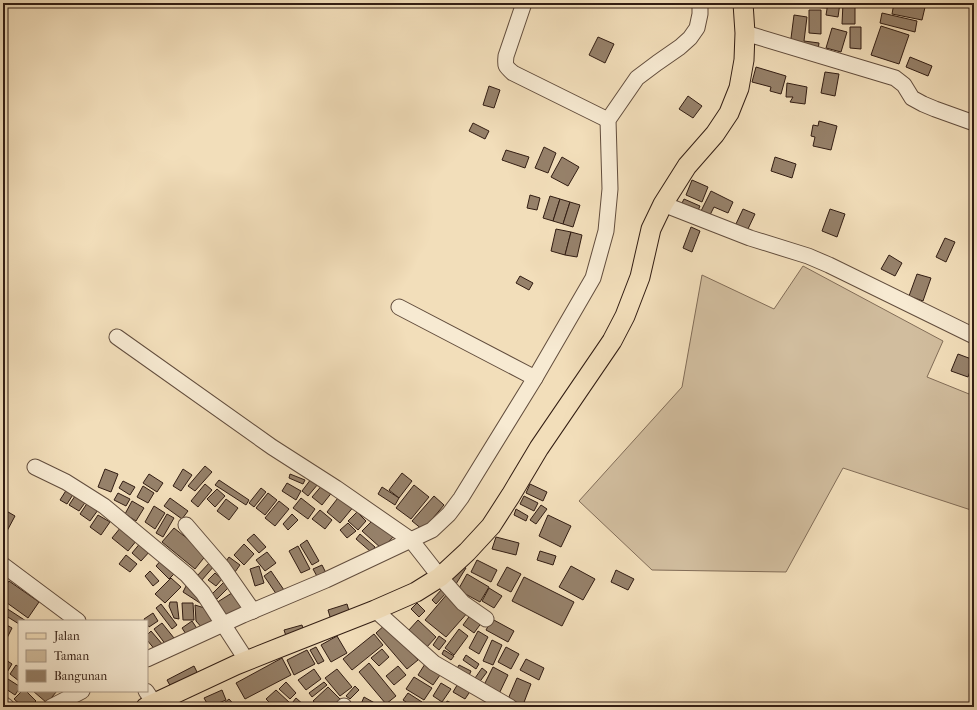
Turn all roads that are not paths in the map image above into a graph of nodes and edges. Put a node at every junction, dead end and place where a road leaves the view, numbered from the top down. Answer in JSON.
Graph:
{"nodes":[{"id":1,"x":524,"y":3,"type":"edge"},
{"id":2,"x":700,"y":3,"type":"edge"},
{"id":3,"x":743,"y":3,"type":"edge"},
{"id":4,"x":745,"y":33,"type":"junction"},
{"id":5,"x":608,"y":120,"type":"junction"},
{"id":6,"x":974,"y":123,"type":"edge"},
{"id":7,"x":663,"y":204,"type":"junction"},
{"id":8,"x":399,"y":307,"type":"dead end"},
{"id":9,"x":974,"y":336,"type":"edge"},
{"id":10,"x":117,"y":337,"type":"dead end"},
{"id":11,"x":535,"y":378,"type":"junction"},
{"id":12,"x":35,"y":467,"type":"dead end"},
{"id":13,"x":186,"y":525,"type":"dead end"},
{"id":14,"x":414,"y":543,"type":"junction"},
{"id":15,"x":3,"y":566,"type":"edge"},
{"id":16,"x":436,"y":571,"type":"junction"},
{"id":17,"x":253,"y":610,"type":"junction"},
{"id":18,"x":375,"y":610,"type":"junction"},
{"id":19,"x":486,"y":619,"type":"dead end"},
{"id":20,"x":77,"y":620,"type":"edge"},
{"id":21,"x":224,"y":624,"type":"junction"},
{"id":22,"x":148,"y":659,"type":"edge"},
{"id":23,"x":247,"y":661,"type":"junction"},
{"id":24,"x":80,"y":692,"type":"edge"},
{"id":25,"x":151,"y":701,"type":"edge"},
{"id":26,"x":487,"y":701,"type":"edge"},
{"id":27,"x":3,"y":704,"type":"edge"},
{"id":28,"x":7,"y":707,"type":"edge"},
{"id":29,"x":51,"y":707,"type":"edge"},
{"id":30,"x":510,"y":707,"type":"edge"}],
"edges":[{"from":1,"to":5,"type":"street"},
{"from":2,"to":5,"type":"street"},
{"from":3,"to":4,"type":"main road"},
{"from":4,"to":6,"type":"street"},
{"from":4,"to":7,"type":"main road"},
{"from":5,"to":11,"type":"street"},
{"from":7,"to":9,"type":"street"},
{"from":7,"to":16,"type":"main road"},
{"from":8,"to":11,"type":"street"},
{"from":10,"to":14,"type":"street"},
{"from":11,"to":14,"type":"street"},
{"from":12,"to":21,"type":"street"},
{"from":13,"to":17,"type":"street"},
{"from":14,"to":16,"type":"street"},
{"from":14,"to":17,"type":"street"},
{"from":15,"to":20,"type":"street"},
{"from":16,"to":18,"type":"main road"},
{"from":16,"to":19,"type":"street"},
{"from":17,"to":21,"type":"street"},
{"from":18,"to":23,"type":"main road"},
{"from":18,"to":26,"type":"street"},
{"from":21,"to":22,"type":"street"},
{"from":21,"to":23,"type":"street"},
{"from":23,"to":25,"type":"main road"},
{"from":24,"to":29,"type":"street"},
{"from":26,"to":30,"type":"street"},
{"from":27,"to":28,"type":"street"}]}
